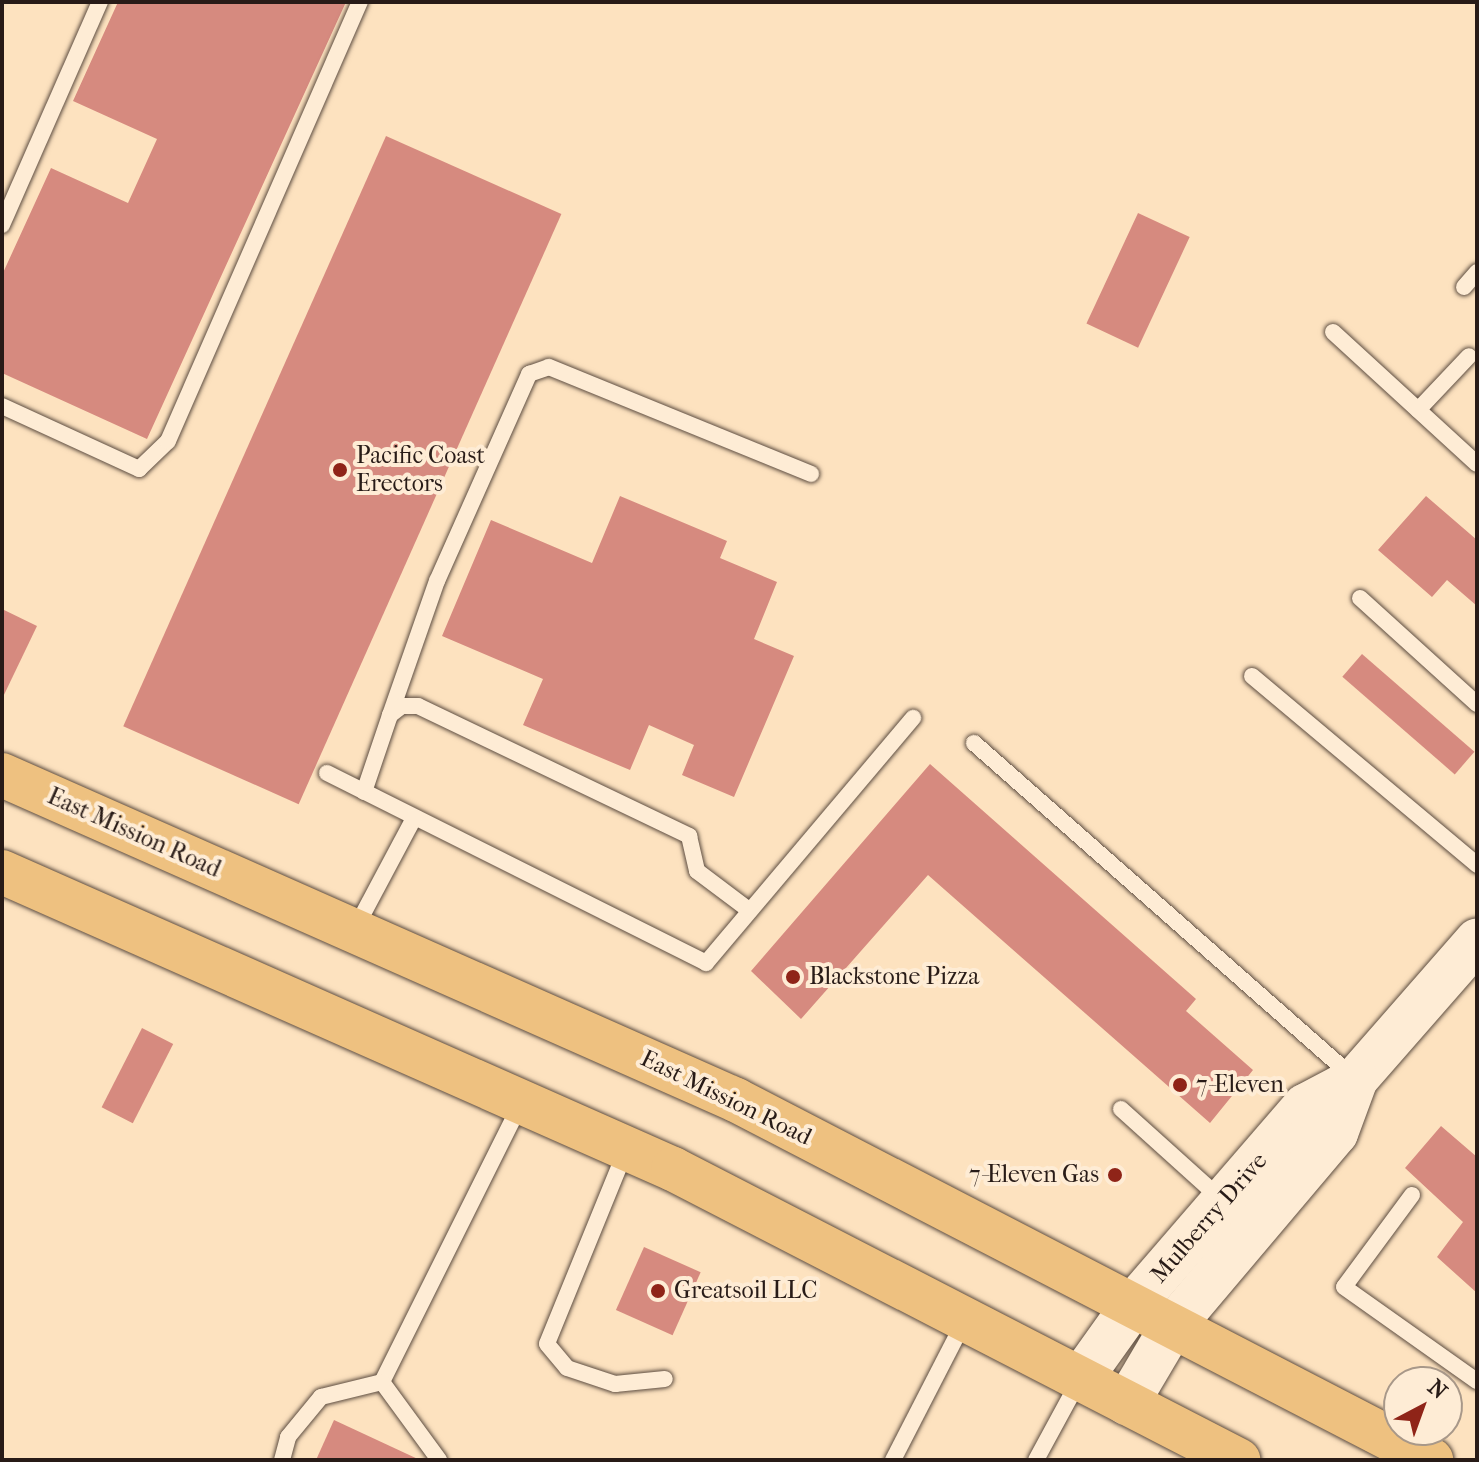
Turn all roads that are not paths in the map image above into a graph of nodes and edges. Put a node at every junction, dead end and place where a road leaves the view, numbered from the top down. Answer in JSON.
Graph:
{"nodes":[{"id":1,"x":100,"y":2,"type":"edge"},
{"id":2,"x":360,"y":2,"type":"edge"},
{"id":3,"x":2,"y":225,"type":"edge"},
{"id":4,"x":1477,"y":272,"type":"edge"},
{"id":5,"x":1464,"y":287,"type":"dead end"},
{"id":6,"x":1333,"y":332,"type":"dead end"},
{"id":7,"x":1469,"y":356,"type":"dead end"},
{"id":8,"x":2,"y":406,"type":"edge"},
{"id":9,"x":1418,"y":410,"type":"junction"},
{"id":10,"x":1477,"y":464,"type":"edge"},
{"id":11,"x":811,"y":474,"type":"dead end"},
{"id":12,"x":1360,"y":598,"type":"dead end"},
{"id":13,"x":1252,"y":676,"type":"dead end"},
{"id":14,"x":1477,"y":704,"type":"edge"},
{"id":15,"x":390,"y":715,"type":"junction"},
{"id":16,"x":913,"y":718,"type":"dead end"},
{"id":17,"x":974,"y":743,"type":"dead end"},
{"id":18,"x":327,"y":773,"type":"dead end"},
{"id":19,"x":2,"y":775,"type":"edge"},
{"id":20,"x":364,"y":792,"type":"junction"},
{"id":21,"x":414,"y":818,"type":"junction"},
{"id":22,"x":1477,"y":865,"type":"edge"},
{"id":23,"x":2,"y":872,"type":"edge"},
{"id":24,"x":750,"y":911,"type":"junction"},
{"id":25,"x":354,"y":930,"type":"junction"},
{"id":26,"x":1477,"y":941,"type":"edge"},
{"id":27,"x":1356,"y":1079,"type":"junction"},
{"id":28,"x":522,"y":1102,"type":"junction"},
{"id":29,"x":1121,"y":1109,"type":"dead end"},
{"id":30,"x":627,"y":1148,"type":"junction"},
{"id":31,"x":1412,"y":1195,"type":"dead end"},
{"id":32,"x":1224,"y":1202,"type":"junction"},
{"id":33,"x":1133,"y":1305,"type":"junction"},
{"id":34,"x":966,"y":1319,"type":"junction"},
{"id":35,"x":1172,"y":1327,"type":"junction"},
{"id":36,"x":1081,"y":1378,"type":"junction"},
{"id":37,"x":665,"y":1379,"type":"dead end"},
{"id":38,"x":1477,"y":1381,"type":"edge"},
{"id":39,"x":382,"y":1382,"type":"junction"},
{"id":40,"x":1127,"y":1403,"type":"junction"},
{"id":41,"x":1210,"y":1454,"type":"edge"},
{"id":42,"x":282,"y":1460,"type":"edge"},
{"id":43,"x":439,"y":1460,"type":"edge"},
{"id":44,"x":893,"y":1460,"type":"edge"},
{"id":45,"x":1036,"y":1460,"type":"edge"},
{"id":46,"x":1431,"y":1460,"type":"edge"}],
"edges":[{"from":1,"to":3,"type":"lane"},
{"from":2,"to":8,"type":"lane"},
{"from":4,"to":5,"type":"lane"},
{"from":6,"to":9,"type":"lane"},
{"from":7,"to":9,"type":"lane"},
{"from":9,"to":10,"type":"lane"},
{"from":11,"to":15,"type":"lane"},
{"from":12,"to":14,"type":"lane"},
{"from":13,"to":22,"type":"lane"},
{"from":15,"to":20,"type":"lane"},
{"from":15,"to":24,"type":"lane"},
{"from":16,"to":24,"type":"lane"},
{"from":17,"to":27,"type":"lane"},
{"from":18,"to":20,"type":"lane"},
{"from":19,"to":25,"type":"main road","name":"East Mission Road"},
{"from":20,"to":21,"type":"lane"},
{"from":21,"to":24,"type":"lane"},
{"from":21,"to":25,"type":"lane"},
{"from":23,"to":28,"type":"main road"},
{"from":25,"to":33,"type":"main road","name":"East Mission Road"},
{"from":26,"to":27,"type":"main road","name":"Mulberry Drive"},
{"from":27,"to":32,"type":"main road","name":"Mulberry Drive"},
{"from":27,"to":35,"type":"main road","name":"Mulberry Drive"},
{"from":28,"to":30,"type":"main road"},
{"from":28,"to":39,"type":"lane"},
{"from":29,"to":32,"type":"lane"},
{"from":30,"to":34,"type":"main road"},
{"from":30,"to":37,"type":"lane"},
{"from":31,"to":38,"type":"lane"},
{"from":32,"to":33,"type":"main road","name":"Mulberry Drive"},
{"from":33,"to":35,"type":"main road","name":"East Mission Road"},
{"from":33,"to":36,"type":"main road","name":"Mulberry Drive"},
{"from":34,"to":36,"type":"main road"},
{"from":34,"to":44,"type":"lane"},
{"from":35,"to":40,"type":"main road","name":"Mulberry Drive"},
{"from":35,"to":46,"type":"main road","name":"East Mission Road"},
{"from":36,"to":40,"type":"main road"},
{"from":36,"to":45,"type":"lane"},
{"from":39,"to":42,"type":"lane"},
{"from":39,"to":43,"type":"lane"},
{"from":40,"to":41,"type":"main road"}]}
